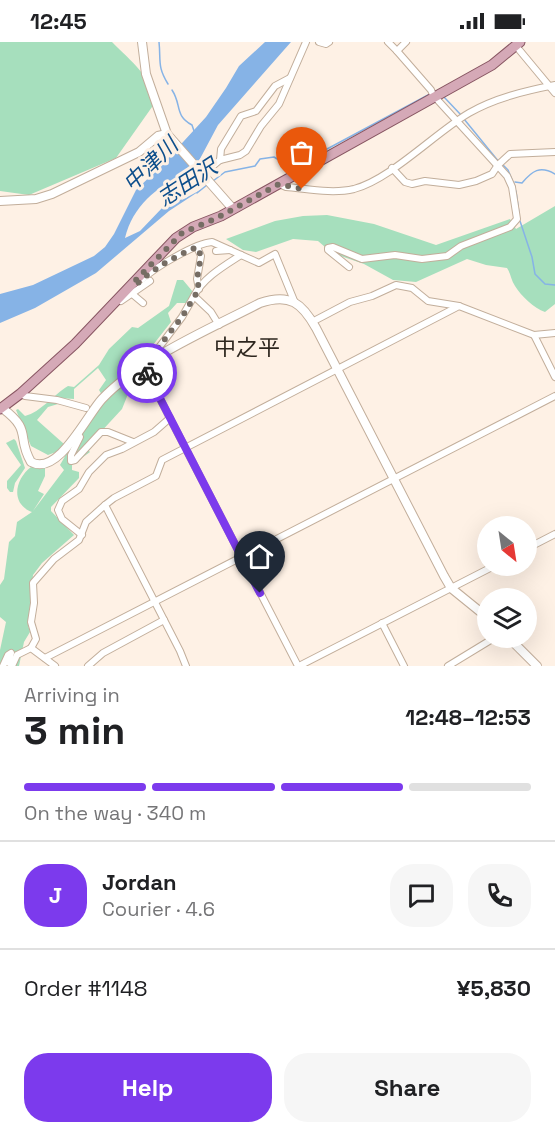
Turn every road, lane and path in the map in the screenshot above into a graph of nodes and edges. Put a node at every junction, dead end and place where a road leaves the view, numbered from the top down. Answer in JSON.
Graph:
{"nodes":[{"id":1,"x":142,"y":42,"type":"edge"},
{"id":2,"x":306,"y":42,"type":"edge"},
{"id":3,"x":319,"y":42,"type":"edge"},
{"id":4,"x":329,"y":42,"type":"edge"},
{"id":5,"x":388,"y":42,"type":"edge"},
{"id":6,"x":406,"y":42,"type":"edge"},
{"id":7,"x":519,"y":43,"type":"edge"},
{"id":8,"x":397,"y":51,"type":"junction"},
{"id":9,"x":290,"y":78,"type":"junction"},
{"id":10,"x":552,"y":86,"type":"edge"},
{"id":11,"x":555,"y":93,"type":"edge"},
{"id":12,"x":435,"y":97,"type":"junction"},
{"id":13,"x":461,"y":119,"type":"junction"},
{"id":14,"x":170,"y":135,"type":"junction"},
{"id":15,"x":296,"y":138,"type":"dead end"},
{"id":16,"x":555,"y":152,"type":"edge"},
{"id":17,"x":220,"y":160,"type":"junction"},
{"id":18,"x":500,"y":164,"type":"junction"},
{"id":19,"x":392,"y":168,"type":"junction"},
{"id":20,"x":207,"y":170,"type":"dead end"},
{"id":21,"x":300,"y":173,"type":"junction"},
{"id":22,"x":279,"y":184,"type":"junction"},
{"id":23,"x":0,"y":201,"type":"edge"},
{"id":24,"x":231,"y":207,"type":"junction"},
{"id":25,"x":197,"y":247,"type":"junction"},
{"id":26,"x":216,"y":250,"type":"dead end"},
{"id":27,"x":230,"y":250,"type":"junction"},
{"id":28,"x":241,"y":255,"type":"junction"},
{"id":29,"x":349,"y":267,"type":"dead end"},
{"id":30,"x":150,"y":281,"type":"dead end"},
{"id":31,"x":133,"y":283,"type":"junction"},
{"id":32,"x":199,"y":289,"type":"junction"},
{"id":33,"x":131,"y":294,"type":"junction"},
{"id":34,"x":194,"y":296,"type":"junction"},
{"id":35,"x":115,"y":303,"type":"junction"},
{"id":36,"x":143,"y":303,"type":"dead end"},
{"id":37,"x":296,"y":303,"type":"junction"},
{"id":38,"x":459,"y":306,"type":"junction"},
{"id":39,"x":312,"y":322,"type":"junction"},
{"id":40,"x":219,"y":325,"type":"junction"},
{"id":41,"x":555,"y":333,"type":"edge"},
{"id":42,"x":534,"y":335,"type":"junction"},
{"id":43,"x":145,"y":365,"type":"junction"},
{"id":44,"x":337,"y":369,"type":"junction"},
{"id":45,"x":555,"y":377,"type":"edge"},
{"id":46,"x":20,"y":394,"type":"junction"},
{"id":47,"x":555,"y":396,"type":"edge"},
{"id":48,"x":1,"y":408,"type":"edge"},
{"id":49,"x":86,"y":408,"type":"dead end"},
{"id":50,"x":170,"y":418,"type":"junction"},
{"id":51,"x":77,"y":433,"type":"junction"},
{"id":52,"x":134,"y":442,"type":"junction"},
{"id":53,"x":185,"y":448,"type":"junction"},
{"id":54,"x":393,"y":478,"type":"junction"},
{"id":55,"x":105,"y":505,"type":"junction"},
{"id":56,"x":555,"y":534,"type":"edge"},
{"id":57,"x":82,"y":535,"type":"junction"},
{"id":58,"x":537,"y":543,"type":"edge"},
{"id":59,"x":242,"y":557,"type":"junction"},
{"id":60,"x":477,"y":575,"type":"edge"},
{"id":61,"x":451,"y":588,"type":"junction"},
{"id":62,"x":155,"y":602,"type":"junction"},
{"id":63,"x":477,"y":609,"type":"edge"},
{"id":64,"x":164,"y":620,"type":"junction"},
{"id":65,"x":382,"y":623,"type":"junction"},
{"id":66,"x":32,"y":648,"type":"junction"},
{"id":67,"x":478,"y":648,"type":"edge"},
{"id":68,"x":519,"y":648,"type":"edge"},
{"id":69,"x":45,"y":658,"type":"junction"},
{"id":70,"x":3,"y":666,"type":"edge"},
{"id":71,"x":10,"y":666,"type":"edge"},
{"id":72,"x":55,"y":666,"type":"edge"},
{"id":73,"x":88,"y":666,"type":"edge"},
{"id":74,"x":186,"y":666,"type":"edge"},
{"id":75,"x":298,"y":666,"type":"edge"},
{"id":76,"x":404,"y":666,"type":"edge"},
{"id":77,"x":448,"y":666,"type":"edge"},
{"id":78,"x":537,"y":666,"type":"edge"}],
"edges":[{"from":1,"to":14,"type":"street"},
{"from":2,"to":9,"type":"street"},
{"from":3,"to":4,"type":"street"},
{"from":5,"to":8,"type":"street"},
{"from":6,"to":8,"type":"street"},
{"from":7,"to":10,"type":"street"},
{"from":7,"to":12,"type":"main road"},
{"from":8,"to":12,"type":"street"},
{"from":9,"to":17,"type":"street"},
{"from":9,"to":17,"type":"street"},
{"from":10,"to":11,"type":"street"},
{"from":10,"to":13,"type":"street"},
{"from":12,"to":13,"type":"street"},
{"from":12,"to":21,"type":"main road"},
{"from":13,"to":18,"type":"street"},
{"from":13,"to":19,"type":"street"},
{"from":14,"to":23,"type":"street"},
{"from":14,"to":24,"type":"street"},
{"from":15,"to":21,"type":"street"},
{"from":16,"to":18,"type":"street"},
{"from":17,"to":20,"type":"street"},
{"from":18,"to":19,"type":"street"},
{"from":18,"to":29,"type":"street"},
{"from":19,"to":22,"type":"street"},
{"from":21,"to":22,"type":"main road"},
{"from":22,"to":24,"type":"main road"},
{"from":24,"to":31,"type":"main road"},
{"from":25,"to":27,"type":"street"},
{"from":25,"to":31,"type":"street"},
{"from":25,"to":32,"type":"street"},
{"from":26,"to":27,"type":"street"},
{"from":27,"to":28,"type":"street"},
{"from":28,"to":32,"type":"street"},
{"from":28,"to":37,"type":"street"},
{"from":30,"to":33,"type":"street"},
{"from":31,"to":35,"type":"main road"},
{"from":32,"to":34,"type":"street"},
{"from":33,"to":35,"type":"street"},
{"from":33,"to":36,"type":"street"},
{"from":34,"to":40,"type":"street"},
{"from":34,"to":43,"type":"street"},
{"from":35,"to":46,"type":"main road"},
{"from":37,"to":39,"type":"street"},
{"from":37,"to":40,"type":"street"},
{"from":38,"to":39,"type":"street"},
{"from":38,"to":42,"type":"street"},
{"from":38,"to":44,"type":"street"},
{"from":39,"to":44,"type":"street"},
{"from":40,"to":43,"type":"street"},
{"from":41,"to":42,"type":"street"},
{"from":42,"to":45,"type":"street"},
{"from":43,"to":50,"type":"street"},
{"from":43,"to":51,"type":"street"},
{"from":44,"to":53,"type":"street"},
{"from":44,"to":54,"type":"street"},
{"from":46,"to":48,"type":"main road"},
{"from":46,"to":49,"type":"street"},
{"from":47,"to":54,"type":"street"},
{"from":48,"to":51,"type":"street"},
{"from":50,"to":52,"type":"street"},
{"from":50,"to":53,"type":"street"},
{"from":51,"to":52,"type":"street"},
{"from":52,"to":57,"type":"street"},
{"from":53,"to":55,"type":"street"},
{"from":53,"to":59,"type":"street"},
{"from":54,"to":59,"type":"street"},
{"from":54,"to":61,"type":"street"},
{"from":55,"to":57,"type":"street"},
{"from":55,"to":62,"type":"street"},
{"from":56,"to":58,"type":"street"},
{"from":57,"to":66,"type":"street"},
{"from":59,"to":62,"type":"street"},
{"from":59,"to":75,"type":"street"},
{"from":60,"to":61,"type":"street"},
{"from":61,"to":63,"type":"street"},
{"from":61,"to":65,"type":"street"},
{"from":62,"to":64,"type":"street"},
{"from":62,"to":69,"type":"street"},
{"from":64,"to":73,"type":"street"},
{"from":64,"to":74,"type":"street"},
{"from":65,"to":75,"type":"street"},
{"from":65,"to":76,"type":"street"},
{"from":66,"to":69,"type":"street"},
{"from":66,"to":71,"type":"street"},
{"from":67,"to":77,"type":"street"},
{"from":68,"to":78,"type":"street"},
{"from":69,"to":72,"type":"street"},
{"from":70,"to":71,"type":"street"}]}
